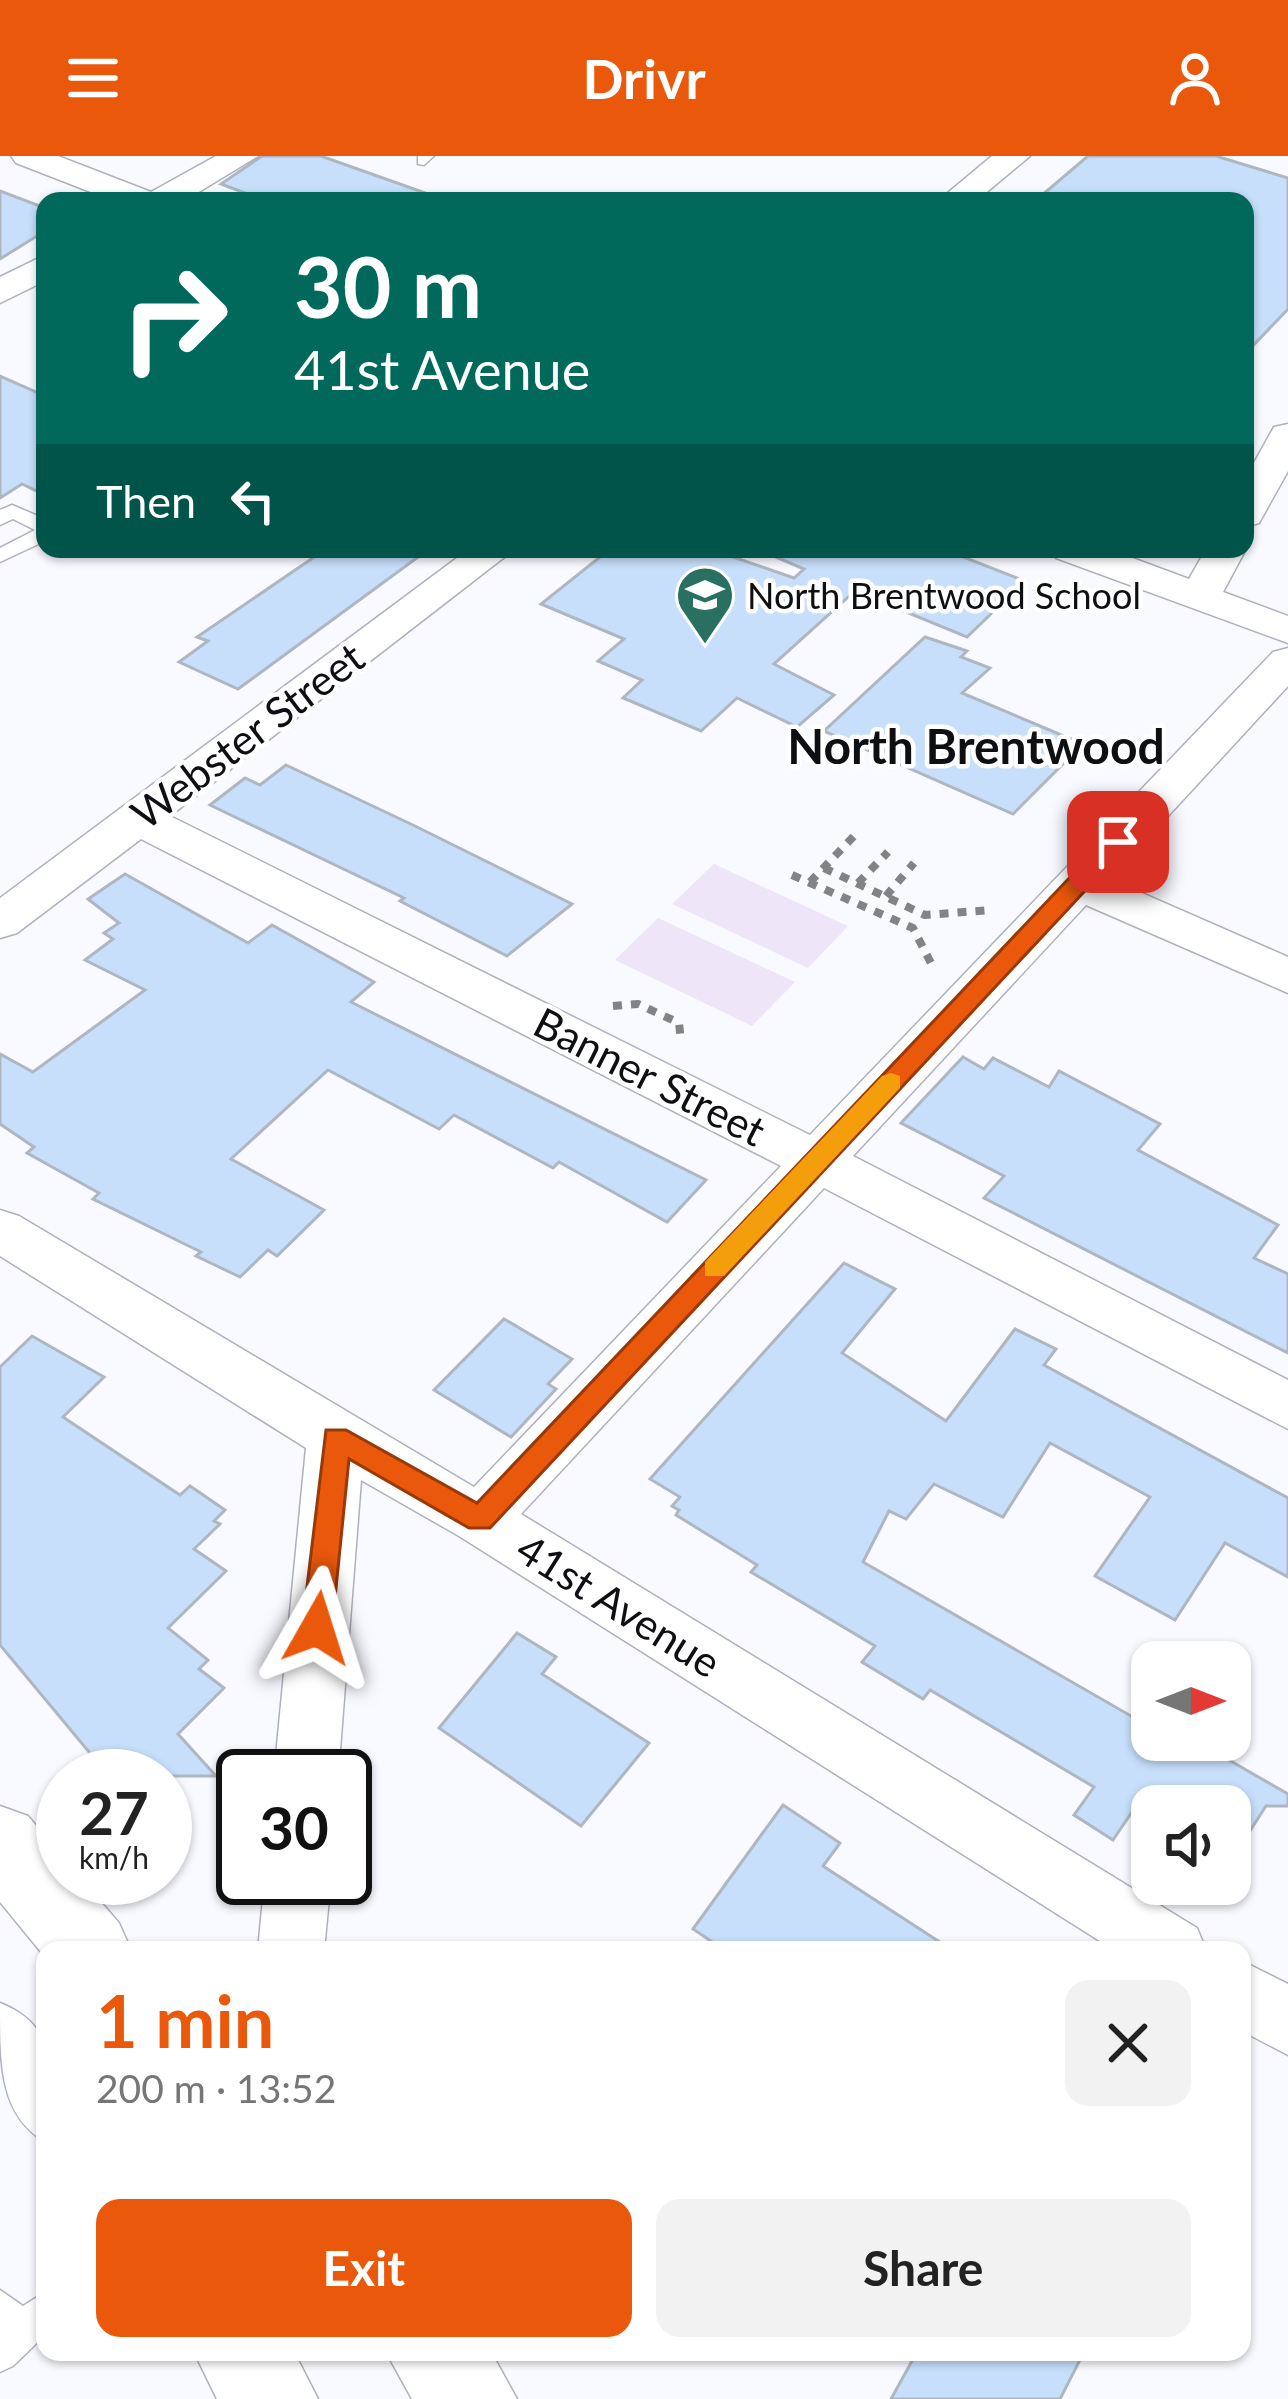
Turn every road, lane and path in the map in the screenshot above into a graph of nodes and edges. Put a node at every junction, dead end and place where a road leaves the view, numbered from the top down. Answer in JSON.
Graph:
{"nodes":[{"id":1,"x":28,"y":156,"type":"edge"},
{"id":2,"x":241,"y":156,"type":"edge"},
{"id":3,"x":1013,"y":156,"type":"edge"},
{"id":4,"x":121,"y":192,"type":"edge"},
{"id":5,"x":175,"y":192,"type":"edge"},
{"id":6,"x":967,"y":192,"type":"edge"},
{"id":7,"x":36,"y":271,"type":"edge"},
{"id":8,"x":0,"y":292,"type":"edge"},
{"id":9,"x":1288,"y":435,"type":"edge"},
{"id":10,"x":1254,"y":497,"type":"edge"},
{"id":11,"x":0,"y":519,"type":"edge"},
{"id":12,"x":36,"y":525,"type":"edge"},
{"id":13,"x":36,"y":535,"type":"edge"},
{"id":14,"x":0,"y":556,"type":"edge"},
{"id":15,"x":483,"y":558,"type":"edge"},
{"id":16,"x":1094,"y":558,"type":"edge"},
{"id":17,"x":1221,"y":558,"type":"edge"},
{"id":18,"x":1200,"y":597,"type":"junction"},
{"id":19,"x":1288,"y":630,"type":"edge"},
{"id":20,"x":1288,"y":661,"type":"edge"},
{"id":21,"x":137,"y":818,"type":"junction"},
{"id":22,"x":854,"y":836,"type":"dead end"},
{"id":23,"x":888,"y":851,"type":"dead end"},
{"id":24,"x":914,"y":863,"type":"dead end"},
{"id":25,"x":824,"y":868,"type":"junction"},
{"id":26,"x":792,"y":875,"type":"dead end"},
{"id":27,"x":810,"y":882,"type":"junction"},
{"id":28,"x":857,"y":883,"type":"junction"},
{"id":29,"x":1078,"y":883,"type":"junction"},
{"id":30,"x":886,"y":896,"type":"junction"},
{"id":31,"x":1007,"y":908,"type":"dead end"},
{"id":32,"x":925,"y":915,"type":"junction"},
{"id":33,"x":0,"y":922,"type":"edge"},
{"id":34,"x":913,"y":928,"type":"junction"},
{"id":35,"x":1288,"y":976,"type":"edge"},
{"id":36,"x":940,"y":981,"type":"dead end"},
{"id":37,"x":817,"y":1161,"type":"junction"},
{"id":38,"x":0,"y":1229,"type":"edge"},
{"id":39,"x":1288,"y":1406,"type":"edge"},
{"id":40,"x":336,"y":1438,"type":"junction"},
{"id":41,"x":480,"y":1519,"type":"junction"},
{"id":42,"x":308,"y":1749,"type":"edge"},
{"id":43,"x":0,"y":1842,"type":"edge"},
{"id":44,"x":295,"y":1905,"type":"edge"},
{"id":45,"x":82,"y":1941,"type":"edge"},
{"id":46,"x":292,"y":1941,"type":"edge"},
{"id":47,"x":1159,"y":1941,"type":"edge"},
{"id":48,"x":1251,"y":1999,"type":"edge"},
{"id":49,"x":1288,"y":2022,"type":"edge"},
{"id":50,"x":0,"y":2043,"type":"edge"},
{"id":51,"x":36,"y":2089,"type":"edge"},
{"id":52,"x":245,"y":2361,"type":"edge"},
{"id":53,"x":439,"y":2361,"type":"edge"},
{"id":54,"x":272,"y":2399,"type":"edge"},
{"id":55,"x":471,"y":2399,"type":"edge"}],
"edges":[{"from":1,"to":4,"type":"street"},
{"from":2,"to":5,"type":"street"},
{"from":3,"to":6,"type":"street"},
{"from":7,"to":8,"type":"street"},
{"from":9,"to":10,"type":"street"},
{"from":11,"to":12,"type":"lane"},
{"from":13,"to":14,"type":"lane"},
{"from":15,"to":21,"type":"street","name":"Webster Street"},
{"from":16,"to":18,"type":"street"},
{"from":17,"to":18,"type":"street"},
{"from":18,"to":19,"type":"street"},
{"from":20,"to":29,"type":"street"},
{"from":21,"to":33,"type":"street","name":"Webster Street"},
{"from":21,"to":37,"type":"street","name":"Banner Street"},
{"from":22,"to":25,"type":"path"},
{"from":23,"to":28,"type":"path"},
{"from":24,"to":30,"type":"path"},
{"from":25,"to":27,"type":"path"},
{"from":25,"to":28,"type":"path"},
{"from":26,"to":27,"type":"path"},
{"from":27,"to":34,"type":"path"},
{"from":28,"to":30,"type":"path"},
{"from":29,"to":35,"type":"street"},
{"from":29,"to":37,"type":"street"},
{"from":30,"to":32,"type":"path"},
{"from":31,"to":32,"type":"path"},
{"from":32,"to":34,"type":"path"},
{"from":34,"to":36,"type":"path"},
{"from":37,"to":39,"type":"street","name":"Banner Street"},
{"from":37,"to":41,"type":"street"},
{"from":38,"to":40,"type":"street","name":"41st Avenue"},
{"from":40,"to":41,"type":"street","name":"41st Avenue"},
{"from":40,"to":42,"type":"street"},
{"from":41,"to":47,"type":"street","name":"41st Avenue"},
{"from":43,"to":45,"type":"main road"},
{"from":44,"to":46,"type":"street"},
{"from":48,"to":49,"type":"street"},
{"from":50,"to":51,"type":"main road"},
{"from":52,"to":54,"type":"main road"},
{"from":53,"to":55,"type":"main road"}]}
